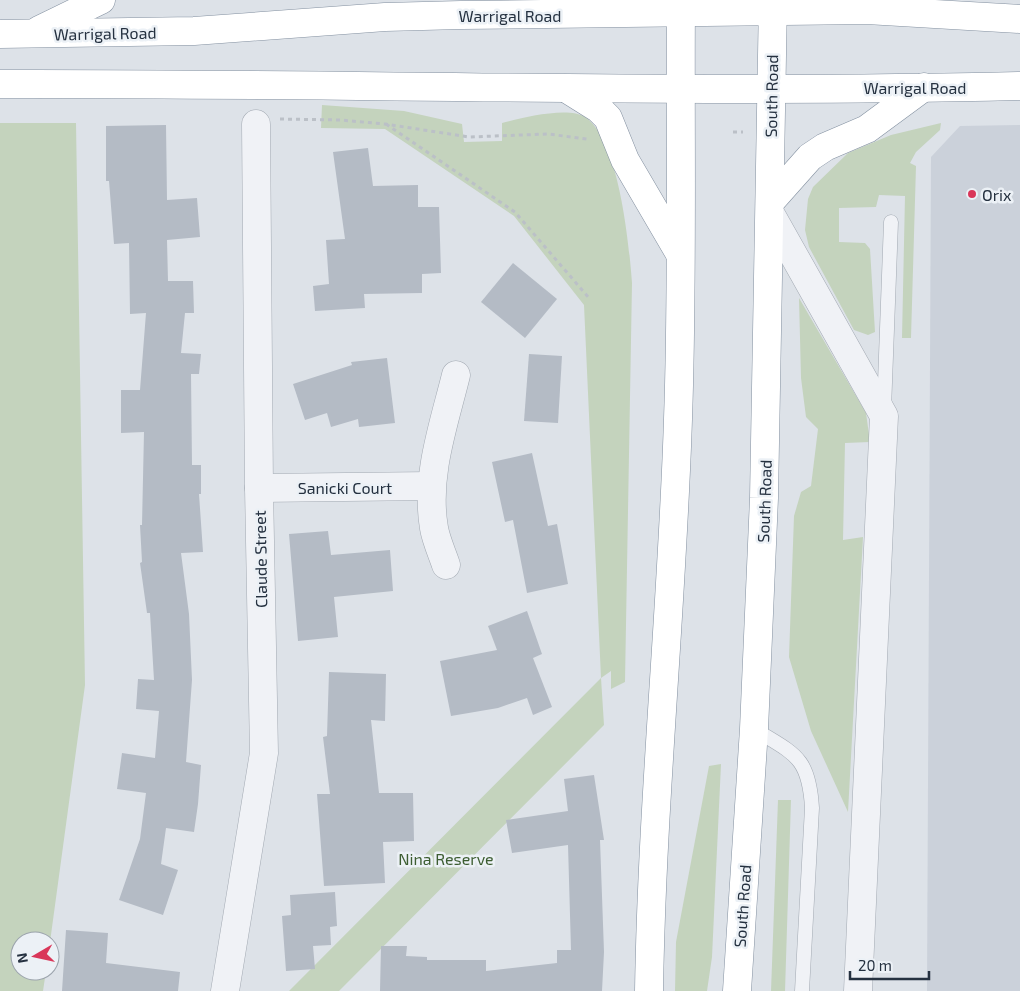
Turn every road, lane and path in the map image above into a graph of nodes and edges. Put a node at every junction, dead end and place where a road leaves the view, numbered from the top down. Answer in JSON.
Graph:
{"nodes":[{"id":1,"x":101,"y":0,"type":"edge"},
{"id":2,"x":865,"y":5,"type":"edge"},
{"id":3,"x":681,"y":6,"type":"edge"},
{"id":4,"x":773,"y":6,"type":"edge"},
{"id":5,"x":1020,"y":19,"type":"edge"},
{"id":6,"x":0,"y":34,"type":"edge"},
{"id":7,"x":31,"y":34,"type":"junction"},
{"id":8,"x":0,"y":84,"type":"edge"},
{"id":9,"x":1020,"y":86,"type":"edge"},
{"id":10,"x":924,"y":87,"type":"junction"},
{"id":11,"x":680,"y":88,"type":"junction"},
{"id":12,"x":771,"y":88,"type":"junction"},
{"id":13,"x":567,"y":89,"type":"junction"},
{"id":14,"x":266,"y":121,"type":"joint"},
{"id":15,"x":385,"y":124,"type":"junction"},
{"id":16,"x":733,"y":132,"type":"dead end"},
{"id":17,"x":744,"y":132,"type":"dead end"},
{"id":18,"x":593,"y":140,"type":"dead end"},
{"id":19,"x":770,"y":208,"type":"junction"},
{"id":20,"x":891,"y":222,"type":"dead end"},
{"id":21,"x":680,"y":254,"type":"junction"},
{"id":22,"x":589,"y":298,"type":"dead end"},
{"id":23,"x":456,"y":375,"type":"dead end"},
{"id":24,"x":884,"y":416,"type":"junction"},
{"id":25,"x":431,"y":486,"type":"junction"},
{"id":26,"x":259,"y":488,"type":"junction"},
{"id":27,"x":446,"y":564,"type":"dead end"},
{"id":28,"x":754,"y":729,"type":"junction"},
{"id":29,"x":224,"y":991,"type":"edge"},
{"id":30,"x":649,"y":991,"type":"edge"},
{"id":31,"x":737,"y":991,"type":"edge"},
{"id":32,"x":802,"y":991,"type":"edge"},
{"id":33,"x":858,"y":991,"type":"edge"}],
"edges":[{"from":1,"to":7,"type":"highway"},
{"from":2,"to":4,"type":"highway","name":"Warrigal Road"},
{"from":2,"to":5,"type":"highway","name":"Warrigal Road"},
{"from":3,"to":4,"type":"highway","name":"Warrigal Road"},
{"from":3,"to":7,"type":"highway","name":"Warrigal Road"},
{"from":3,"to":11,"type":"highway"},
{"from":4,"to":12,"type":"highway","name":"South Road"},
{"from":6,"to":7,"type":"highway","name":"Warrigal Road"},
{"from":8,"to":13,"type":"highway","name":"Warrigal Road"},
{"from":9,"to":10,"type":"highway","name":"Warrigal Road"},
{"from":10,"to":12,"type":"highway","name":"Warrigal Road"},
{"from":10,"to":19,"type":"highway"},
{"from":11,"to":12,"type":"highway","name":"Warrigal Road"},
{"from":11,"to":13,"type":"highway","name":"Warrigal Road"},
{"from":11,"to":21,"type":"highway"},
{"from":12,"to":19,"type":"highway","name":"South Road"},
{"from":13,"to":21,"type":"highway"},
{"from":14,"to":15,"type":"path"},
{"from":14,"to":26,"type":"street","name":"Claude Street"},
{"from":15,"to":18,"type":"path"},
{"from":15,"to":22,"type":"path"},
{"from":16,"to":17,"type":"path"},
{"from":19,"to":24,"type":"street"},
{"from":19,"to":28,"type":"highway","name":"South Road"},
{"from":20,"to":24,"type":"lane"},
{"from":21,"to":30,"type":"highway"},
{"from":23,"to":25,"type":"street"},
{"from":24,"to":33,"type":"street"},
{"from":25,"to":26,"type":"street","name":"Sanicki Court"},
{"from":25,"to":27,"type":"street"},
{"from":26,"to":29,"type":"street","name":"Claude Street"},
{"from":28,"to":31,"type":"highway","name":"South Road"},
{"from":28,"to":32,"type":"lane"}]}
